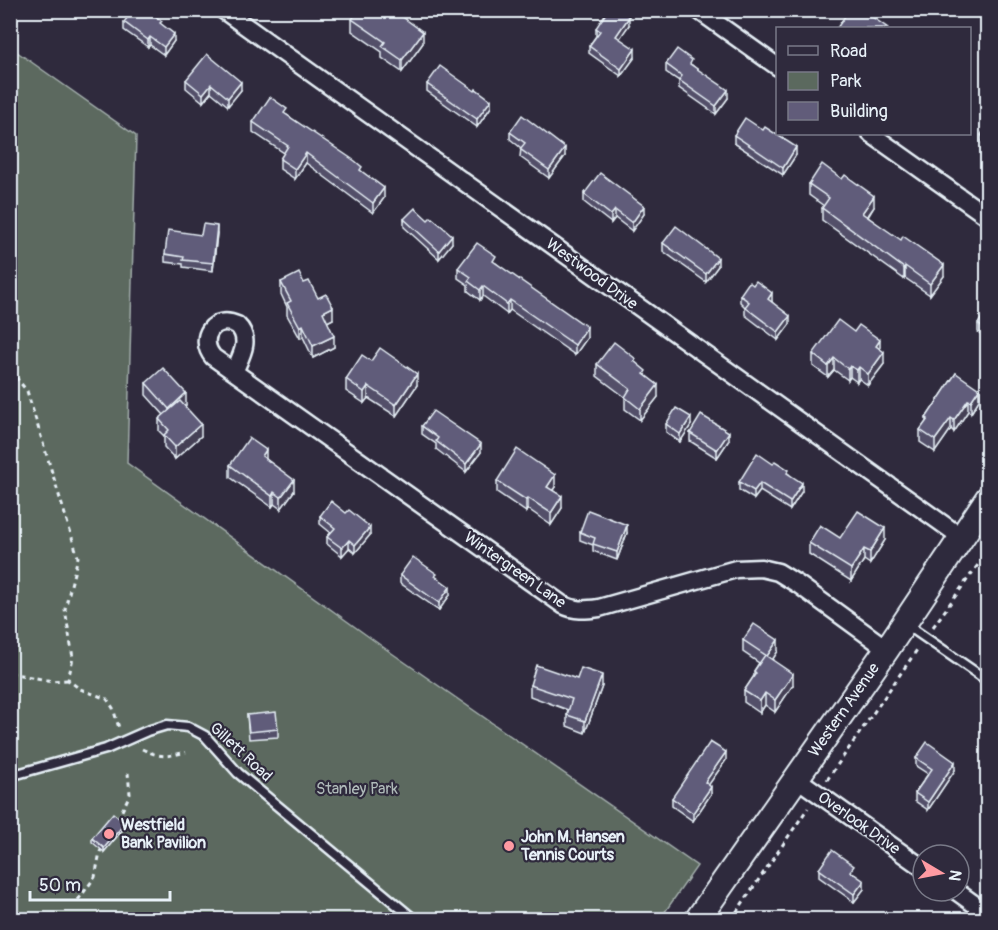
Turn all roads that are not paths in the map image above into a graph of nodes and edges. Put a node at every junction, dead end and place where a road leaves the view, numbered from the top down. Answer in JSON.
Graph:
{"nodes":[{"id":1,"x":223,"y":10,"type":"edge"},
{"id":2,"x":698,"y":10,"type":"edge"},
{"id":3,"x":776,"y":66,"type":"edge"},
{"id":4,"x":872,"y":135,"type":"edge"},
{"id":5,"x":987,"y":217,"type":"edge"},
{"id":6,"x":234,"y":372,"type":"dead end"},
{"id":7,"x":987,"y":498,"type":"edge"},
{"id":8,"x":961,"y":537,"type":"junction"},
{"id":9,"x":904,"y":623,"type":"junction"},
{"id":10,"x":887,"y":649,"type":"junction"},
{"id":11,"x":987,"y":681,"type":"edge"},
{"id":12,"x":10,"y":776,"type":"edge"},
{"id":13,"x":796,"y":778,"type":"junction"},
{"id":14,"x":911,"y":859,"type":"edge"},
{"id":15,"x":971,"y":902,"type":"edge"},
{"id":16,"x":987,"y":914,"type":"edge"},
{"id":17,"x":415,"y":920,"type":"edge"},
{"id":18,"x":697,"y":920,"type":"edge"}],
"edges":[{"from":1,"to":8,"type":"street","name":"Westwood Drive"},
{"from":2,"to":3,"type":"street"},
{"from":4,"to":5,"type":"street"},
{"from":6,"to":10,"type":"street","name":"Wintergreen Lane"},
{"from":7,"to":8,"type":"main road","name":"Western Avenue"},
{"from":8,"to":9,"type":"main road","name":"Western Avenue"},
{"from":9,"to":10,"type":"main road","name":"Western Avenue"},
{"from":9,"to":11,"type":"lane"},
{"from":10,"to":13,"type":"main road","name":"Western Avenue"},
{"from":12,"to":17,"type":"lane","name":"Gillett Road"},
{"from":13,"to":14,"type":"street","name":"Overlook Drive"},
{"from":13,"to":18,"type":"main road","name":"Western Avenue"},
{"from":15,"to":16,"type":"street"}]}
